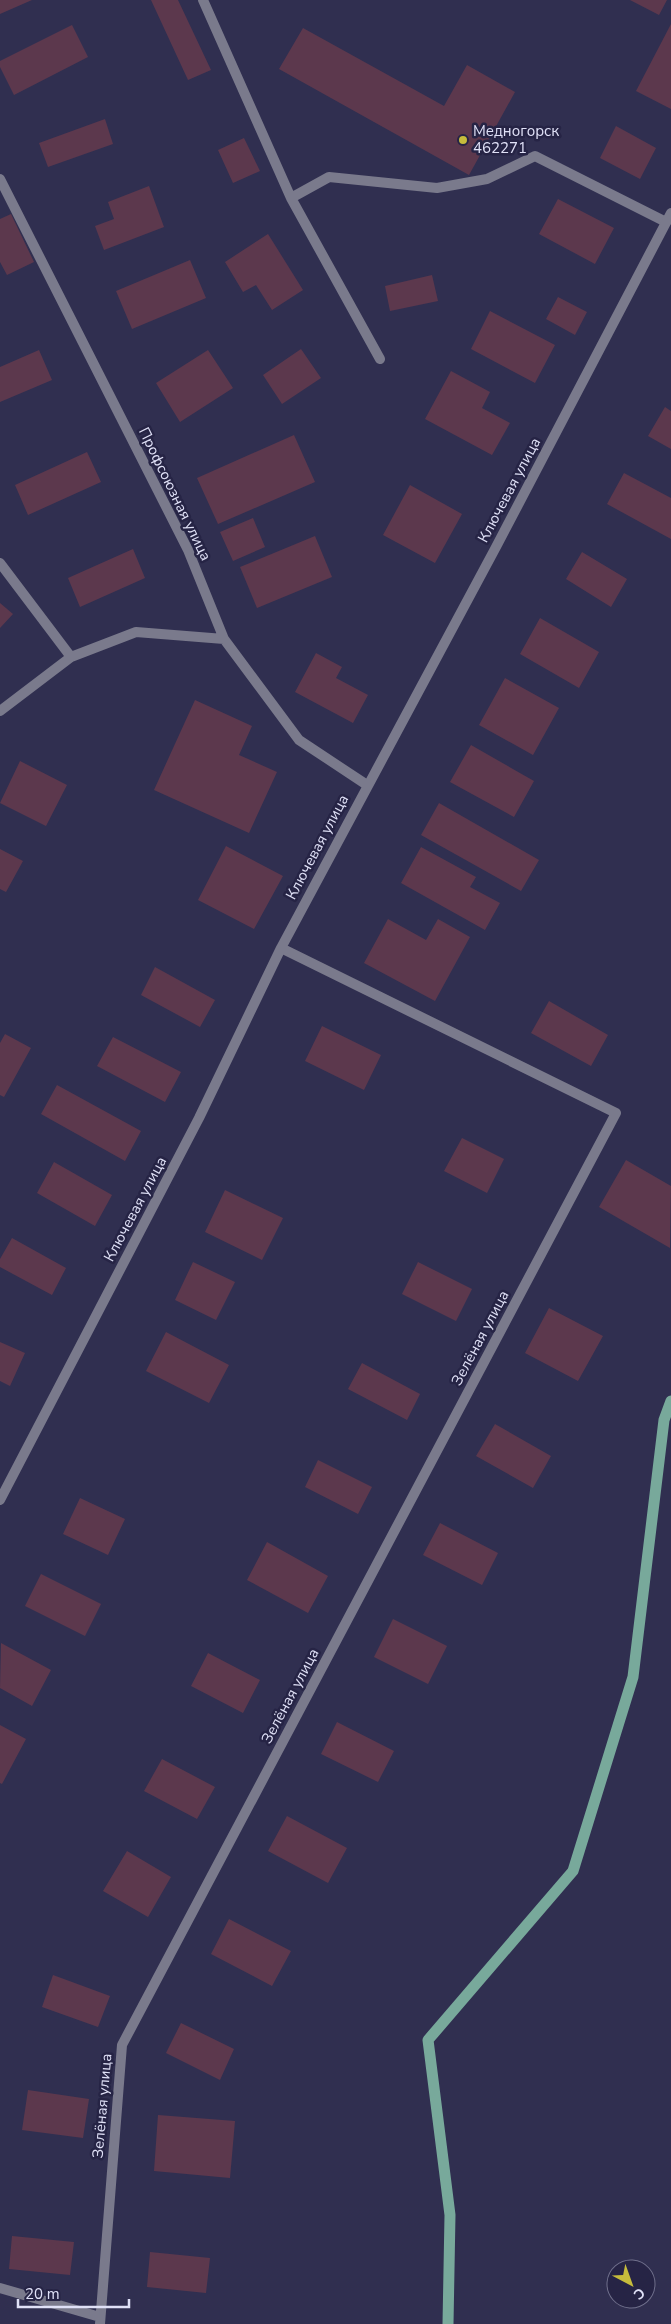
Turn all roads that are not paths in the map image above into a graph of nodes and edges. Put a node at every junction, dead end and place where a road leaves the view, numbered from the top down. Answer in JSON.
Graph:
{"nodes":[{"id":1,"x":203,"y":0,"type":"edge"},
{"id":2,"x":0,"y":179,"type":"edge"},
{"id":3,"x":290,"y":198,"type":"junction"},
{"id":4,"x":668,"y":218,"type":"edge"},
{"id":5,"x":380,"y":359,"type":"dead end"},
{"id":6,"x":0,"y":562,"type":"edge"},
{"id":7,"x":224,"y":639,"type":"junction"},
{"id":8,"x":71,"y":657,"type":"junction"},
{"id":9,"x":0,"y":711,"type":"edge"},
{"id":10,"x":367,"y":785,"type":"junction"},
{"id":11,"x":281,"y":948,"type":"junction"},
{"id":12,"x":0,"y":1500,"type":"edge"},
{"id":13,"x":0,"y":2288,"type":"edge"},
{"id":14,"x":100,"y":2321,"type":"edge"}],
"edges":[{"from":1,"to":3,"type":"street"},
{"from":2,"to":7,"type":"street","name":"Профсоюзная улица"},
{"from":3,"to":4,"type":"street"},
{"from":3,"to":5,"type":"street"},
{"from":4,"to":10,"type":"street","name":"Ключевая улица"},
{"from":6,"to":8,"type":"street"},
{"from":7,"to":8,"type":"street"},
{"from":7,"to":10,"type":"street","name":"Профсоюзная улица"},
{"from":8,"to":9,"type":"street"},
{"from":10,"to":11,"type":"street","name":"Ключевая улица"},
{"from":11,"to":12,"type":"street","name":"Ключевая улица"},
{"from":11,"to":14,"type":"street","name":"Зелёная улица"},
{"from":13,"to":14,"type":"street"}]}
